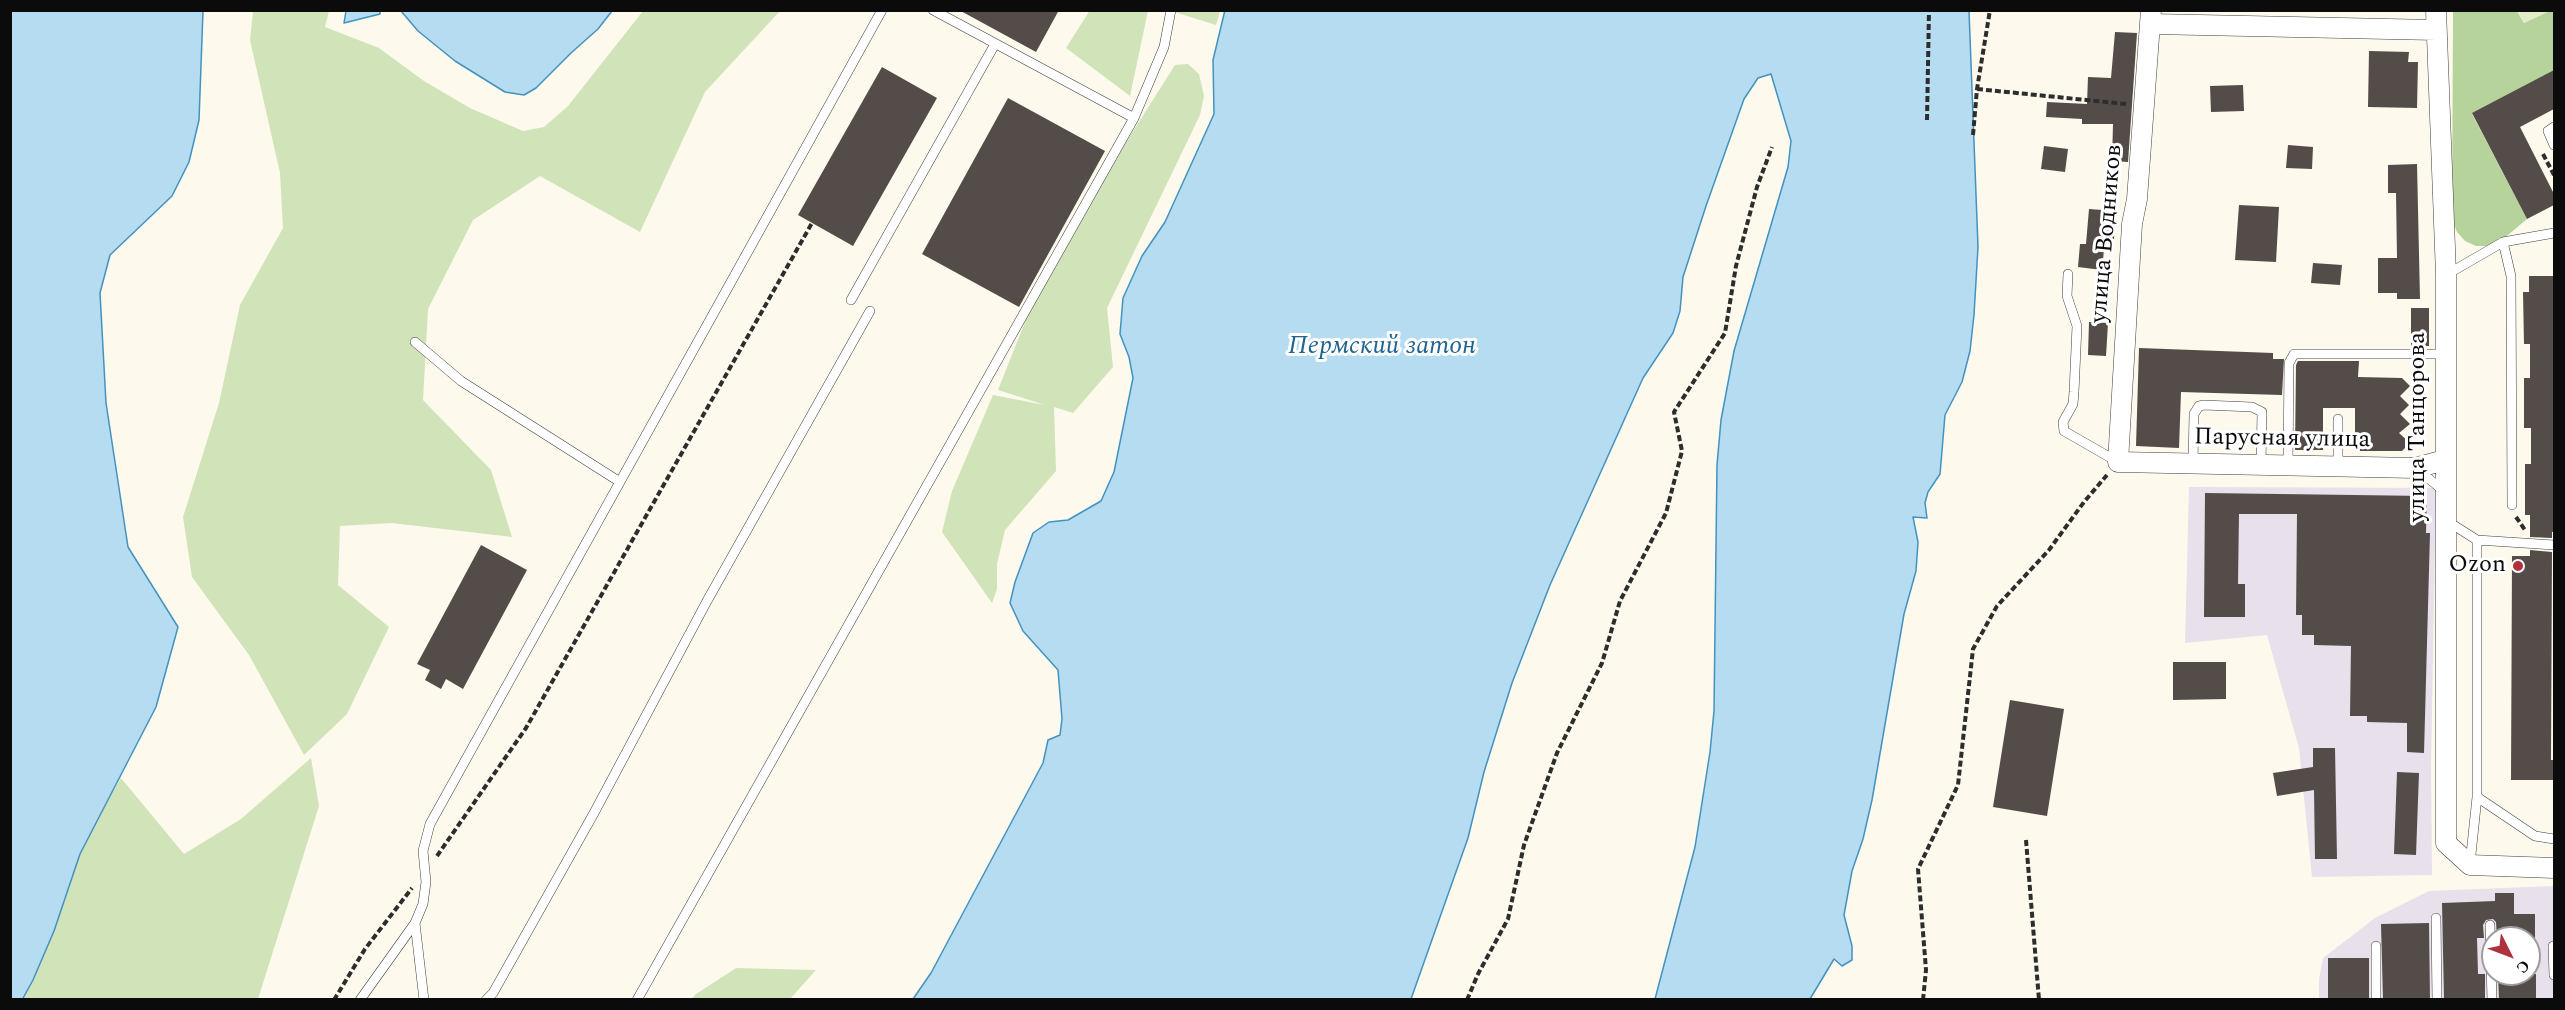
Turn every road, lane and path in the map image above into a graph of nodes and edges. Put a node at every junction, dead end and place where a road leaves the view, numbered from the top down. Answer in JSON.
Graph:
{"nodes":[{"id":1,"x":882,"y":10,"type":"edge"},
{"id":2,"x":933,"y":10,"type":"edge"},
{"id":3,"x":1171,"y":10,"type":"edge"},
{"id":4,"x":1929,"y":10,"type":"edge"},
{"id":5,"x":1990,"y":10,"type":"edge"},
{"id":6,"x":2436,"y":10,"type":"edge"},
{"id":7,"x":2152,"y":17,"type":"edge"},
{"id":8,"x":2436,"y":30,"type":"junction"},
{"id":9,"x":995,"y":44,"type":"junction"},
{"id":10,"x":1977,"y":88,"type":"junction"},
{"id":11,"x":2145,"y":106,"type":"junction"},
{"id":12,"x":1134,"y":118,"type":"junction"},
{"id":13,"x":1928,"y":120,"type":"dead end"},
{"id":14,"x":2554,"y":127,"type":"edge"},
{"id":15,"x":1973,"y":135,"type":"dead end"},
{"id":16,"x":2554,"y":145,"type":"edge"},
{"id":17,"x":1772,"y":147,"type":"dead end"},
{"id":18,"x":812,"y":223,"type":"dead end"},
{"id":19,"x":2554,"y":233,"type":"edge"},
{"id":20,"x":2503,"y":242,"type":"junction"},
{"id":21,"x":2068,"y":274,"type":"dead end"},
{"id":22,"x":2446,"y":275,"type":"junction"},
{"id":23,"x":850,"y":300,"type":"dead end"},
{"id":24,"x":870,"y":311,"type":"dead end"},
{"id":25,"x":415,"y":342,"type":"dead end"},
{"id":26,"x":2445,"y":354,"type":"junction"},
{"id":27,"x":2338,"y":419,"type":"dead end"},
{"id":28,"x":2445,"y":460,"type":"junction"},
{"id":29,"x":2118,"y":462,"type":"junction"},
{"id":30,"x":2193,"y":463,"type":"junction"},
{"id":31,"x":2261,"y":465,"type":"junction"},
{"id":32,"x":2288,"y":465,"type":"junction"},
{"id":33,"x":2338,"y":466,"type":"junction"},
{"id":34,"x":2415,"y":468,"type":"junction"},
{"id":35,"x":620,"y":482,"type":"junction"},
{"id":36,"x":2445,"y":492,"type":"junction"},
{"id":37,"x":2512,"y":505,"type":"joint"},
{"id":38,"x":2445,"y":520,"type":"junction"},
{"id":39,"x":2529,"y":532,"type":"dead end"},
{"id":40,"x":2477,"y":540,"type":"junction"},
{"id":41,"x":2554,"y":545,"type":"edge"},
{"id":42,"x":2477,"y":797,"type":"junction"},
{"id":43,"x":2554,"y":839,"type":"edge"},
{"id":44,"x":2026,"y":840,"type":"dead end"},
{"id":45,"x":2470,"y":865,"type":"junction"},
{"id":46,"x":2554,"y":868,"type":"edge"},
{"id":47,"x":426,"y":870,"type":"junction"},
{"id":48,"x":2436,"y":918,"type":"dead end"},
{"id":49,"x":415,"y":923,"type":"junction"},
{"id":50,"x":2490,"y":925,"type":"dead end"},
{"id":51,"x":2376,"y":946,"type":"dead end"},
{"id":52,"x":2553,"y":946,"type":"edge"},
{"id":53,"x":2554,"y":975,"type":"edge"},
{"id":54,"x":334,"y":999,"type":"edge"},
{"id":55,"x":360,"y":999,"type":"edge"},
{"id":56,"x":424,"y":999,"type":"edge"},
{"id":57,"x":486,"y":999,"type":"edge"},
{"id":58,"x":637,"y":999,"type":"edge"},
{"id":59,"x":1467,"y":999,"type":"edge"},
{"id":60,"x":1923,"y":999,"type":"edge"},
{"id":61,"x":2039,"y":999,"type":"edge"},
{"id":62,"x":2376,"y":999,"type":"edge"},
{"id":63,"x":2437,"y":999,"type":"edge"},
{"id":64,"x":2492,"y":999,"type":"edge"}],
"edges":[{"from":1,"to":35,"type":"lane"},
{"from":2,"to":9,"type":"lane"},
{"from":3,"to":12,"type":"lane"},
{"from":4,"to":13,"type":"path"},
{"from":5,"to":10,"type":"path"},
{"from":6,"to":8,"type":"street","name":"улица Танцорова"},
{"from":7,"to":8,"type":"street"},
{"from":7,"to":11,"type":"street","name":"улица Водников"},
{"from":8,"to":22,"type":"street","name":"улица Танцорова"},
{"from":9,"to":12,"type":"lane"},
{"from":9,"to":23,"type":"lane"},
{"from":10,"to":11,"type":"path"},
{"from":10,"to":15,"type":"path"},
{"from":11,"to":29,"type":"street","name":"улица Водников"},
{"from":12,"to":58,"type":"lane"},
{"from":14,"to":16,"type":"lane"},
{"from":17,"to":59,"type":"path"},
{"from":18,"to":47,"type":"path"},
{"from":19,"to":20,"type":"lane"},
{"from":20,"to":22,"type":"lane"},
{"from":20,"to":37,"type":"lane"},
{"from":21,"to":29,"type":"lane"},
{"from":22,"to":26,"type":"street","name":"улица Танцорова"},
{"from":24,"to":57,"type":"lane"},
{"from":25,"to":35,"type":"lane"},
{"from":26,"to":28,"type":"street","name":"улица Танцорова"},
{"from":26,"to":32,"type":"lane"},
{"from":27,"to":33,"type":"lane"},
{"from":28,"to":34,"type":"street","name":"Парусная улица"},
{"from":28,"to":36,"type":"street","name":"улица Танцорова"},
{"from":29,"to":30,"type":"street","name":"Парусная улица"},
{"from":29,"to":60,"type":"path"},
{"from":30,"to":31,"type":"street","name":"Парусная улица"},
{"from":30,"to":31,"type":"lane"},
{"from":31,"to":32,"type":"street","name":"Парусная улица"},
{"from":32,"to":33,"type":"street","name":"Парусная улица"},
{"from":33,"to":34,"type":"street","name":"Парусная улица"},
{"from":34,"to":36,"type":"lane"},
{"from":35,"to":47,"type":"lane"},
{"from":36,"to":38,"type":"street","name":"улица Танцорова"},
{"from":37,"to":39,"type":"path"},
{"from":38,"to":40,"type":"lane"},
{"from":38,"to":45,"type":"street","name":"улица Танцорова"},
{"from":40,"to":41,"type":"lane"},
{"from":40,"to":42,"type":"lane"},
{"from":42,"to":43,"type":"lane"},
{"from":42,"to":45,"type":"lane"},
{"from":44,"to":61,"type":"path"},
{"from":45,"to":46,"type":"street"},
{"from":47,"to":49,"type":"lane"},
{"from":47,"to":54,"type":"path"},
{"from":48,"to":63,"type":"lane"},
{"from":49,"to":55,"type":"lane"},
{"from":49,"to":56,"type":"lane"},
{"from":50,"to":64,"type":"lane"},
{"from":51,"to":62,"type":"lane"},
{"from":52,"to":53,"type":"lane"}]}
